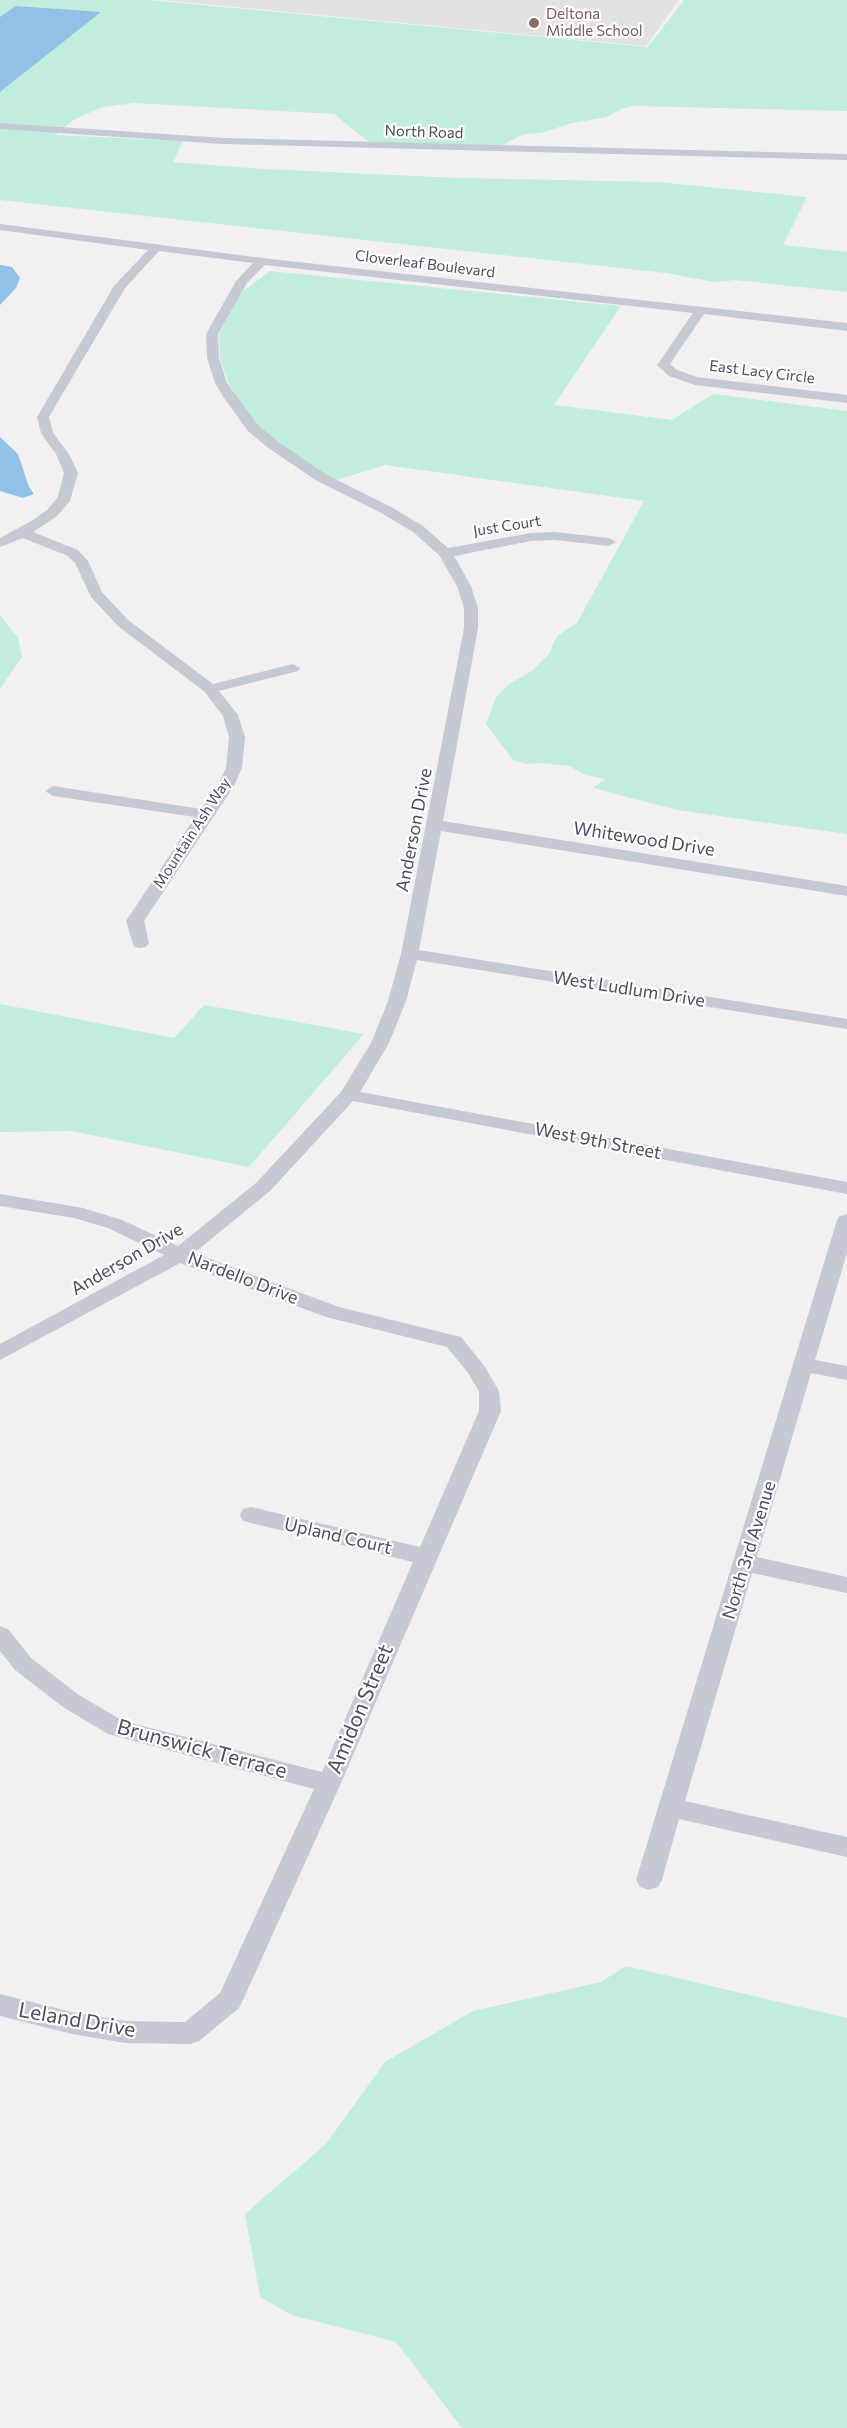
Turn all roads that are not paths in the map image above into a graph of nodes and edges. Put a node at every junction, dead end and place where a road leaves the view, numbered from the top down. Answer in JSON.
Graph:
{"nodes":[{"id":1,"x":0,"y":126,"type":"edge"},
{"id":2,"x":847,"y":157,"type":"edge"},
{"id":3,"x":0,"y":227,"type":"edge"},
{"id":4,"x":157,"y":247,"type":"junction"},
{"id":5,"x":262,"y":261,"type":"junction"},
{"id":6,"x":700,"y":311,"type":"junction"},
{"id":7,"x":847,"y":327,"type":"edge"},
{"id":8,"x":847,"y":399,"type":"edge"},
{"id":9,"x":23,"y":533,"type":"junction"},
{"id":10,"x":609,"y":542,"type":"dead end"},
{"id":11,"x":0,"y":543,"type":"edge"},
{"id":12,"x":445,"y":553,"type":"junction"},
{"id":13,"x":293,"y":668,"type":"dead end"},
{"id":14,"x":210,"y":689,"type":"junction"},
{"id":15,"x":53,"y":790,"type":"dead end"},
{"id":16,"x":205,"y":814,"type":"junction"},
{"id":17,"x":436,"y":825,"type":"junction"},
{"id":18,"x":847,"y":891,"type":"edge"},
{"id":19,"x":140,"y":943,"type":"dead end"},
{"id":20,"x":410,"y":954,"type":"junction"},
{"id":21,"x":847,"y":1024,"type":"edge"},
{"id":22,"x":349,"y":1095,"type":"junction"},
{"id":23,"x":847,"y":1188,"type":"edge"},
{"id":24,"x":0,"y":1200,"type":"edge"},
{"id":25,"x":847,"y":1220,"type":"edge"},
{"id":26,"x":181,"y":1254,"type":"junction"},
{"id":27,"x":0,"y":1353,"type":"edge"},
{"id":28,"x":804,"y":1365,"type":"junction"},
{"id":29,"x":476,"y":1369,"type":"joint"},
{"id":30,"x":847,"y":1373,"type":"edge"},
{"id":31,"x":251,"y":1515,"type":"dead end"},
{"id":32,"x":426,"y":1557,"type":"junction"},
{"id":33,"x":745,"y":1563,"type":"junction"},
{"id":34,"x":847,"y":1585,"type":"edge"},
{"id":35,"x":0,"y":1635,"type":"edge"},
{"id":36,"x":329,"y":1783,"type":"junction"},
{"id":37,"x":672,"y":1808,"type":"junction"},
{"id":38,"x":847,"y":1847,"type":"edge"},
{"id":39,"x":649,"y":1880,"type":"dead end"},
{"id":40,"x":0,"y":2005,"type":"edge"},
{"id":41,"x":190,"y":2033,"type":"joint"}],
"edges":[{"from":1,"to":2,"type":"street","name":"North Road"},
{"from":3,"to":4,"type":"street","name":"Cloverleaf Boulevard"},
{"from":4,"to":5,"type":"street","name":"Cloverleaf Boulevard"},
{"from":4,"to":9,"type":"street"},
{"from":5,"to":6,"type":"street","name":"Cloverleaf Boulevard"},
{"from":5,"to":12,"type":"street","name":"Anderson Drive"},
{"from":6,"to":7,"type":"street","name":"Cloverleaf Boulevard"},
{"from":6,"to":8,"type":"street","name":"East Lacy Circle"},
{"from":9,"to":11,"type":"street"},
{"from":9,"to":14,"type":"street","name":"Mountain Ash Way"},
{"from":10,"to":12,"type":"street","name":"Just Court"},
{"from":12,"to":17,"type":"street","name":"Anderson Drive"},
{"from":13,"to":14,"type":"street"},
{"from":14,"to":16,"type":"street","name":"Mountain Ash Way"},
{"from":15,"to":16,"type":"street"},
{"from":16,"to":19,"type":"street","name":"Mountain Ash Way"},
{"from":17,"to":18,"type":"street","name":"Whitewood Drive"},
{"from":17,"to":20,"type":"street","name":"Anderson Drive"},
{"from":20,"to":21,"type":"street","name":"West Ludlum Drive"},
{"from":20,"to":22,"type":"street","name":"Anderson Drive"},
{"from":22,"to":23,"type":"street","name":"West 9th Street"},
{"from":22,"to":26,"type":"street","name":"Anderson Drive"},
{"from":24,"to":26,"type":"street","name":"Nardello Drive"},
{"from":25,"to":28,"type":"street","name":"North 3rd Avenue"},
{"from":26,"to":27,"type":"street","name":"Anderson Drive"},
{"from":26,"to":29,"type":"street","name":"Nardello Drive"},
{"from":28,"to":30,"type":"street"},
{"from":28,"to":33,"type":"street","name":"North 3rd Avenue"},
{"from":29,"to":32,"type":"street","name":"Amidon Street"},
{"from":31,"to":32,"type":"street","name":"Upland Court"},
{"from":32,"to":36,"type":"street","name":"Amidon Street"},
{"from":33,"to":34,"type":"street"},
{"from":33,"to":37,"type":"street","name":"North 3rd Avenue"},
{"from":35,"to":36,"type":"street","name":"Brunswick Terrace"},
{"from":36,"to":41,"type":"street","name":"Amidon Street"},
{"from":37,"to":38,"type":"street"},
{"from":37,"to":39,"type":"street","name":"North 3rd Avenue"},
{"from":40,"to":41,"type":"street","name":"Leland Drive"}]}
